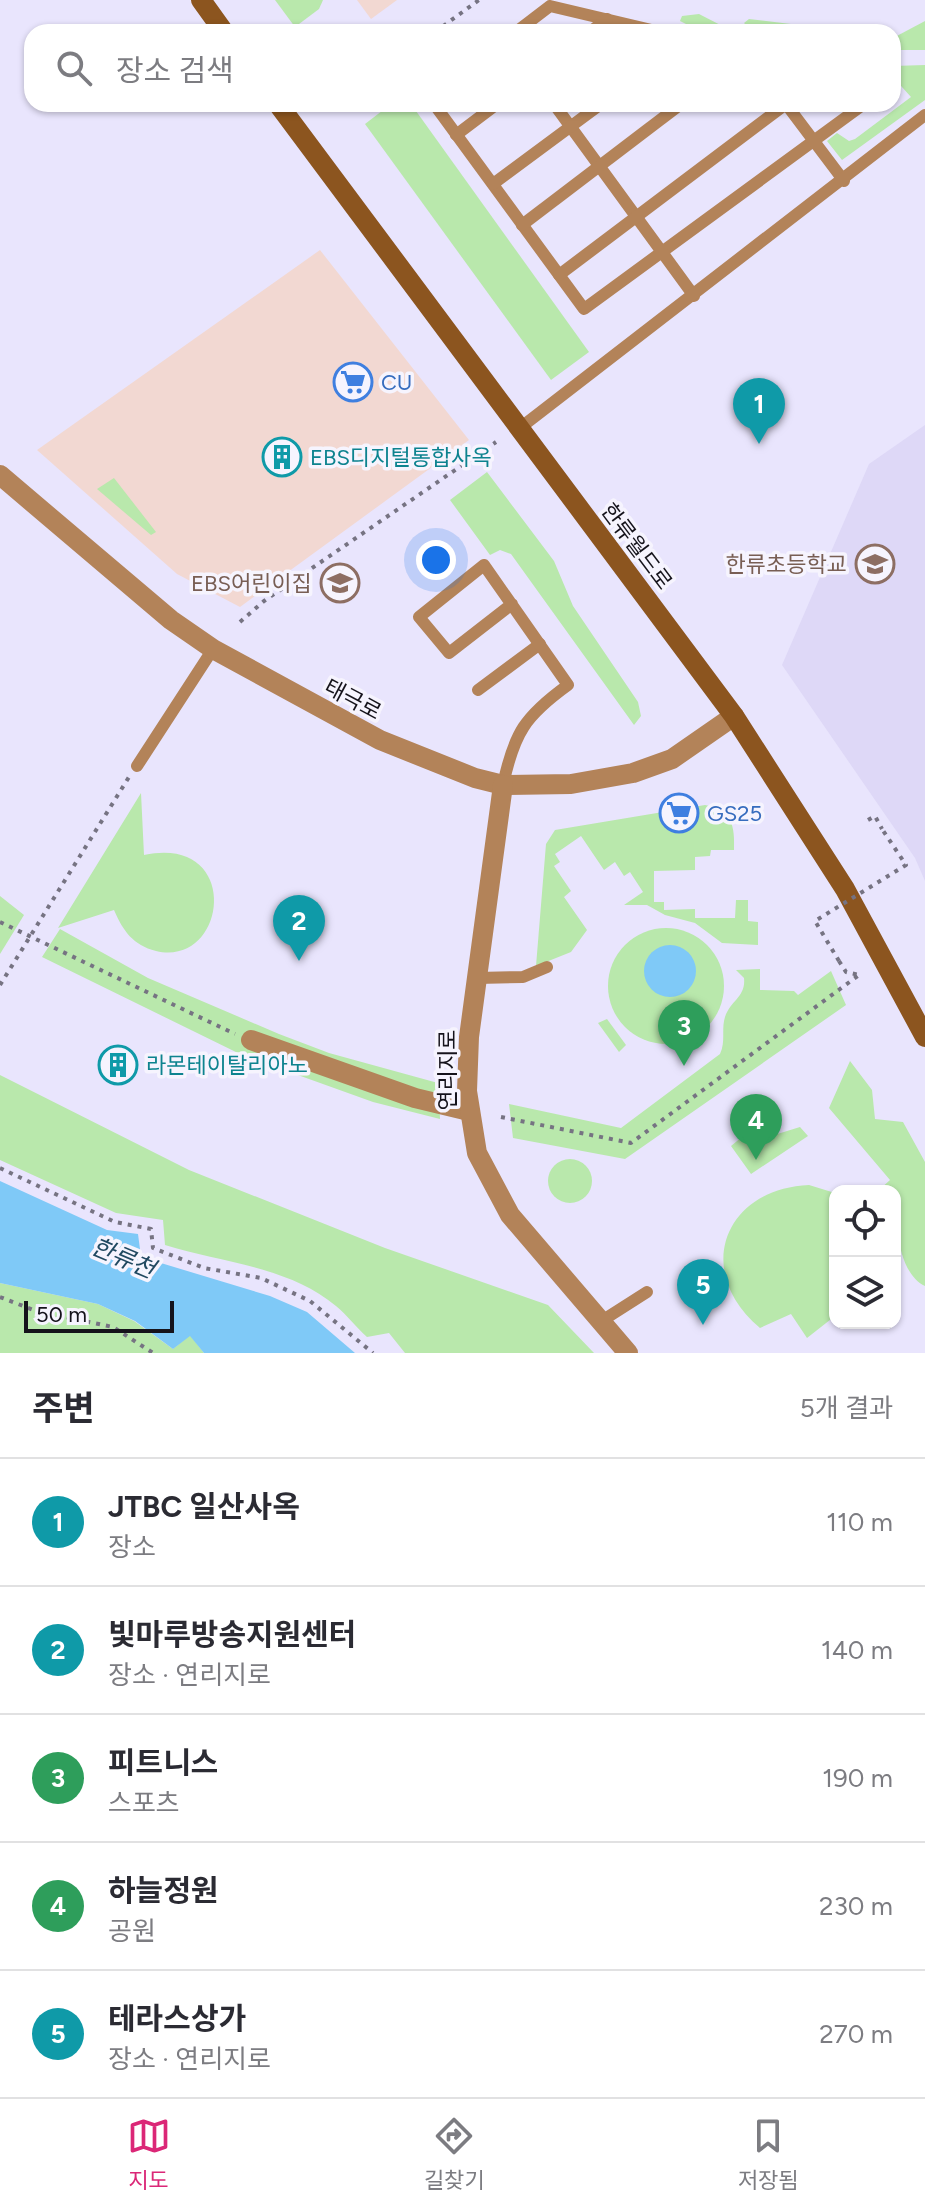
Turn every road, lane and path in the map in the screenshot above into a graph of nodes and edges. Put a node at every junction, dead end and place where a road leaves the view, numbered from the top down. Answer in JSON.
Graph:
{"nodes":[{"id":1,"x":201,"y":0,"type":"edge"},
{"id":2,"x":479,"y":0,"type":"edge"},
{"id":3,"x":607,"y":19,"type":"junction"},
{"id":4,"x":218,"y":24,"type":"edge"},
{"id":5,"x":446,"y":24,"type":"edge"},
{"id":6,"x":526,"y":24,"type":"edge"},
{"id":7,"x":600,"y":24,"type":"edge"},
{"id":8,"x":627,"y":24,"type":"edge"},
{"id":9,"x":284,"y":112,"type":"edge"},
{"id":10,"x":440,"y":112,"type":"edge"},
{"id":11,"x":486,"y":112,"type":"edge"},
{"id":12,"x":560,"y":112,"type":"edge"},
{"id":13,"x":591,"y":112,"type":"edge"},
{"id":14,"x":671,"y":112,"type":"edge"},
{"id":15,"x":775,"y":112,"type":"edge"},
{"id":16,"x":792,"y":112,"type":"edge"},
{"id":17,"x":854,"y":112,"type":"edge"},
{"id":18,"x":925,"y":115,"type":"edge"},
{"id":19,"x":571,"y":127,"type":"junction"},
{"id":20,"x":456,"y":135,"type":"junction"},
{"id":21,"x":815,"y":142,"type":"junction"},
{"id":22,"x":600,"y":167,"type":"junction"},
{"id":23,"x":844,"y":181,"type":"junction"},
{"id":24,"x":493,"y":184,"type":"junction"},
{"id":25,"x":636,"y":217,"type":"junction"},
{"id":26,"x":522,"y":225,"type":"junction"},
{"id":27,"x":663,"y":253,"type":"junction"},
{"id":28,"x":559,"y":275,"type":"junction"},
{"id":29,"x":694,"y":296,"type":"junction"},
{"id":30,"x":520,"y":428,"type":"junction"},
{"id":31,"x":496,"y":442,"type":"dead end"},
{"id":32,"x":0,"y":475,"type":"edge"},
{"id":33,"x":512,"y":604,"type":"junction"},
{"id":34,"x":240,"y":622,"type":"dead end"},
{"id":35,"x":540,"y":644,"type":"junction"},
{"id":36,"x":213,"y":649,"type":"junction"},
{"id":37,"x":478,"y":690,"type":"dead end"},
{"id":38,"x":734,"y":716,"type":"junction"},
{"id":39,"x":134,"y":768,"type":"joint"},
{"id":40,"x":503,"y":785,"type":"junction"},
{"id":41,"x":868,"y":820,"type":"dead end"},
{"id":42,"x":0,"y":922,"type":"edge"},
{"id":43,"x":30,"y":937,"type":"junction"},
{"id":44,"x":547,"y":967,"type":"dead end"},
{"id":45,"x":477,"y":978,"type":"junction"},
{"id":46,"x":0,"y":985,"type":"edge"},
{"id":47,"x":249,"y":1037,"type":"joint"},
{"id":48,"x":925,"y":1037,"type":"edge"},
{"id":49,"x":469,"y":1111,"type":"junction"},
{"id":50,"x":501,"y":1117,"type":"dead end"},
{"id":51,"x":0,"y":1168,"type":"edge"},
{"id":52,"x":647,"y":1292,"type":"dead end"},
{"id":53,"x":0,"y":1297,"type":"edge"},
{"id":54,"x":600,"y":1322,"type":"junction"},
{"id":55,"x":153,"y":1353,"type":"edge"},
{"id":56,"x":373,"y":1353,"type":"edge"},
{"id":57,"x":628,"y":1353,"type":"edge"}],
"edges":[{"from":1,"to":4,"type":"main road"},
{"from":2,"to":5,"type":"path"},
{"from":3,"to":6,"type":"lane"},
{"from":3,"to":7,"type":"lane"},
{"from":3,"to":8,"type":"lane"},
{"from":9,"to":30,"type":"main road","name":"한류월드로"},
{"from":10,"to":20,"type":"lane"},
{"from":11,"to":20,"type":"lane"},
{"from":12,"to":19,"type":"lane"},
{"from":13,"to":19,"type":"lane"},
{"from":14,"to":22,"type":"lane"},
{"from":15,"to":25,"type":"lane"},
{"from":16,"to":21,"type":"lane"},
{"from":17,"to":21,"type":"lane"},
{"from":18,"to":23,"type":"lane"},
{"from":19,"to":22,"type":"lane"},
{"from":19,"to":24,"type":"lane"},
{"from":20,"to":24,"type":"lane"},
{"from":21,"to":23,"type":"lane"},
{"from":21,"to":27,"type":"lane"},
{"from":22,"to":25,"type":"lane"},
{"from":22,"to":26,"type":"lane"},
{"from":23,"to":29,"type":"lane"},
{"from":24,"to":26,"type":"lane"},
{"from":25,"to":27,"type":"lane"},
{"from":25,"to":28,"type":"lane"},
{"from":26,"to":28,"type":"lane"},
{"from":27,"to":28,"type":"lane"},
{"from":27,"to":29,"type":"lane"},
{"from":29,"to":30,"type":"lane"},
{"from":30,"to":38,"type":"main road","name":"한류월드로"},
{"from":31,"to":34,"type":"path"},
{"from":32,"to":36,"type":"street","name":"태극로"},
{"from":33,"to":33,"type":"lane"},
{"from":33,"to":35,"type":"lane"},
{"from":35,"to":37,"type":"lane"},
{"from":35,"to":40,"type":"lane"},
{"from":36,"to":39,"type":"lane"},
{"from":36,"to":40,"type":"street","name":"태극로"},
{"from":38,"to":40,"type":"street","name":"태극로"},
{"from":38,"to":48,"type":"main road","name":"한류월드로"},
{"from":39,"to":43,"type":"path"},
{"from":40,"to":45,"type":"street","name":"연리지로"},
{"from":41,"to":50,"type":"path","bridge":true},
{"from":42,"to":43,"type":"path"},
{"from":43,"to":46,"type":"path"},
{"from":43,"to":47,"type":"path"},
{"from":44,"to":45,"type":"lane"},
{"from":45,"to":49,"type":"street","name":"연리지로"},
{"from":47,"to":49,"type":"street"},
{"from":49,"to":54,"type":"street","name":"연리지로"},
{"from":51,"to":56,"type":"path"},
{"from":52,"to":54,"type":"lane"},
{"from":53,"to":55,"type":"path"},
{"from":54,"to":57,"type":"street","name":"연리지로"}]}
